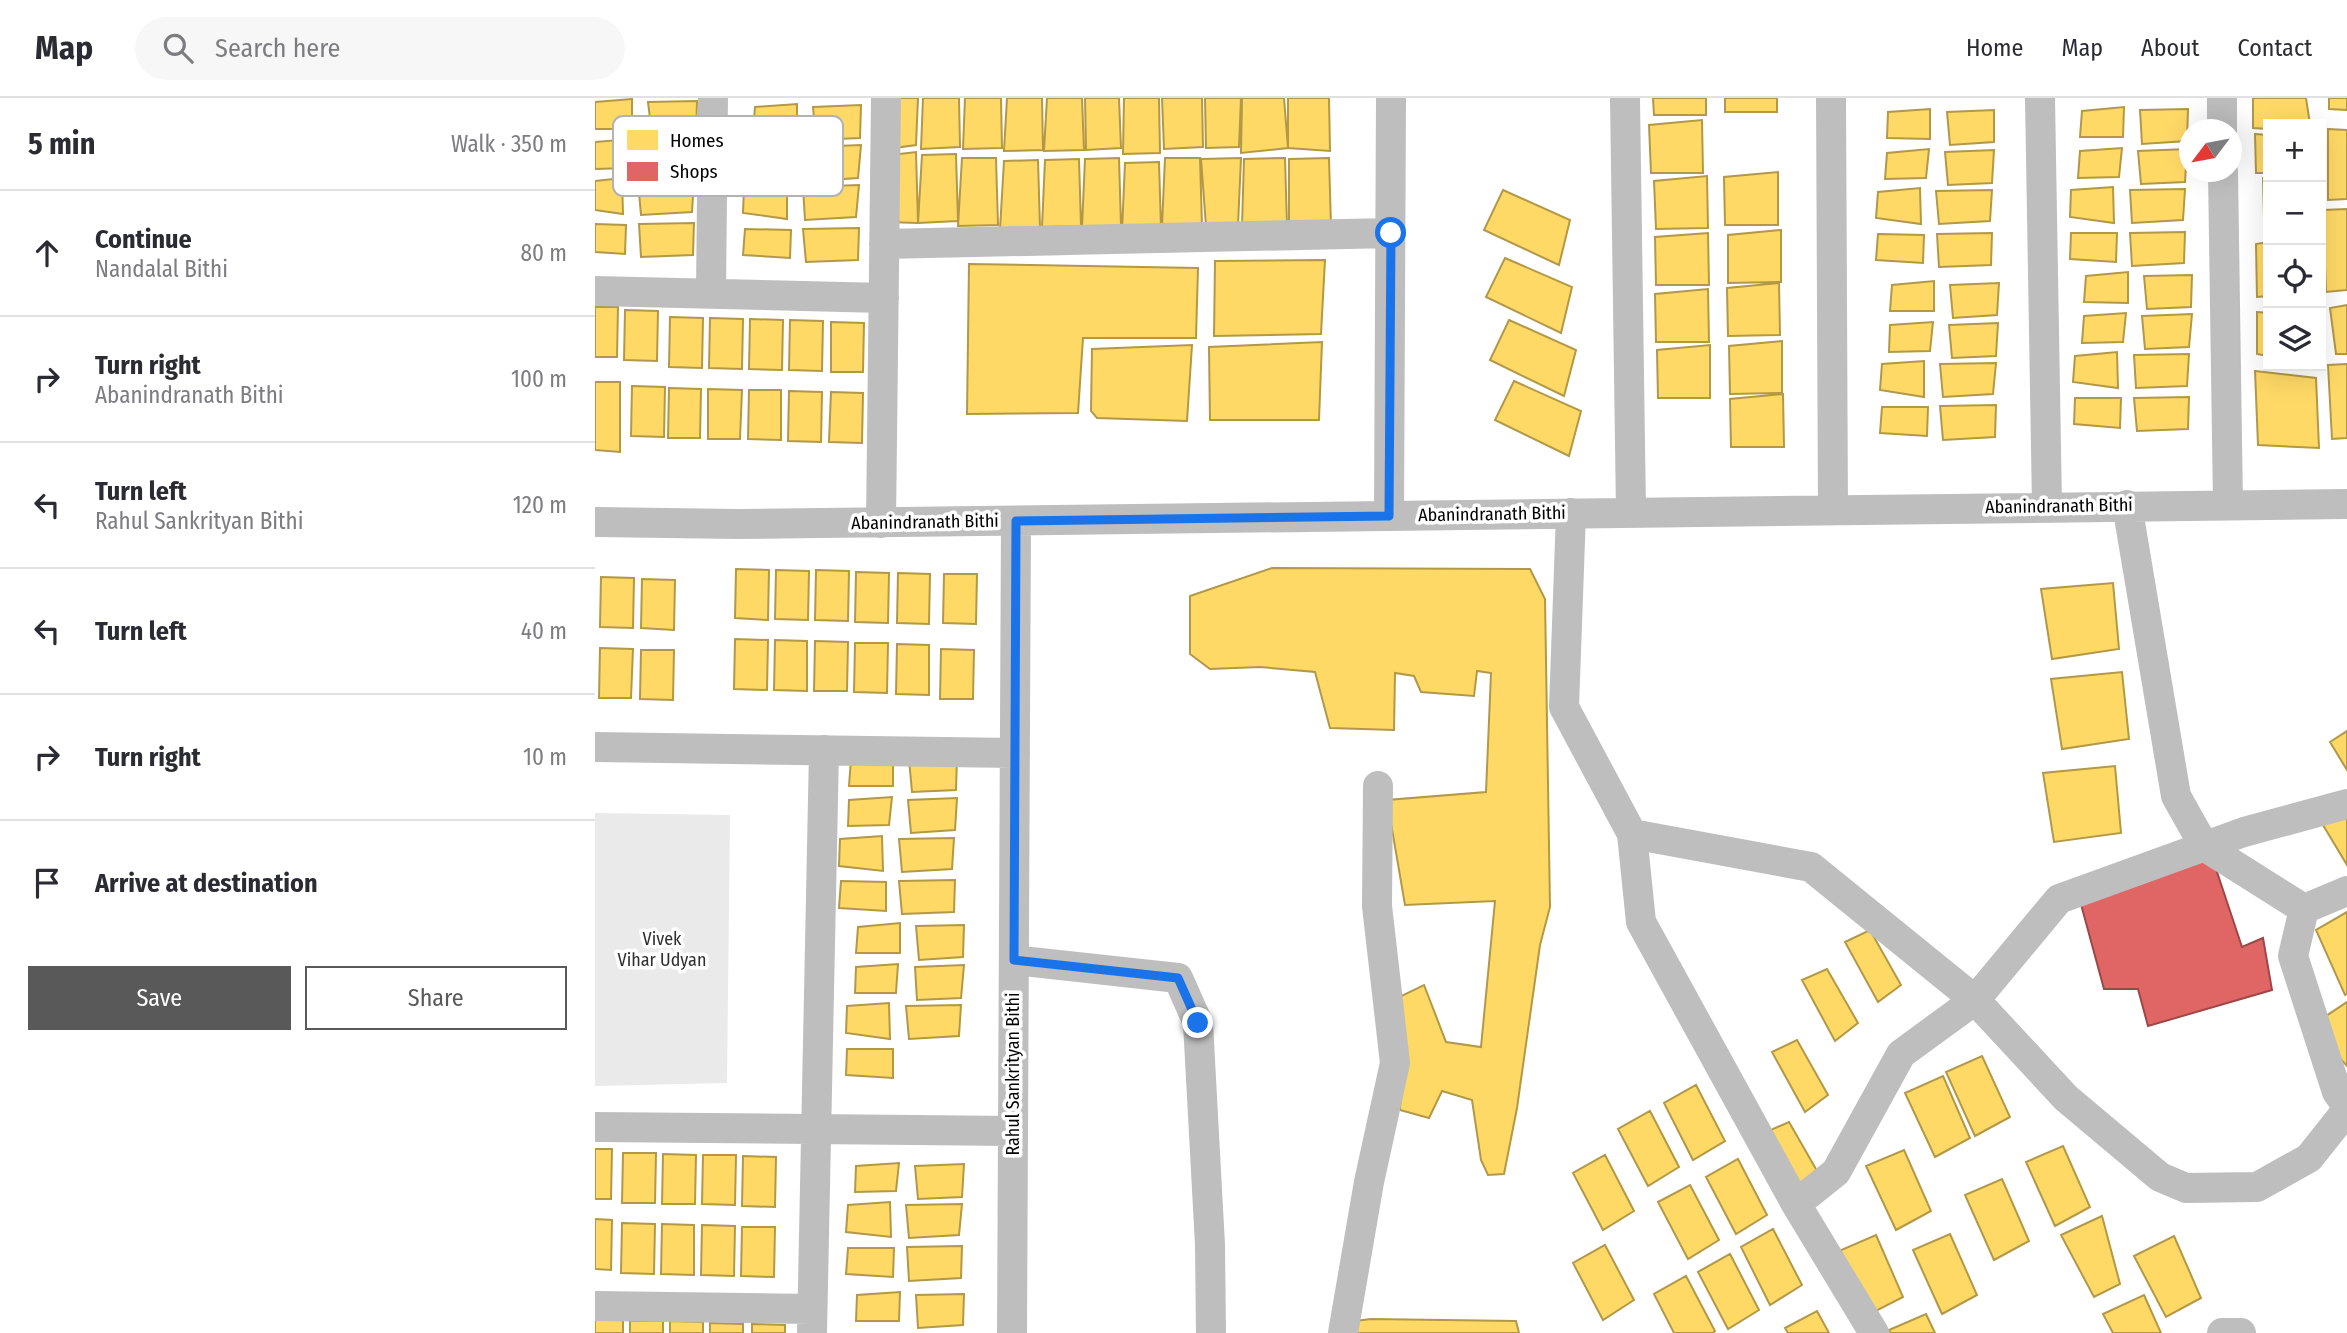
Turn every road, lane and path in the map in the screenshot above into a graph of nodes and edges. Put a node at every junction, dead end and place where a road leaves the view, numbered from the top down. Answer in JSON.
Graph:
{"nodes":[{"id":1,"x":713,"y":98,"type":"edge"},
{"id":2,"x":886,"y":98,"type":"edge"},
{"id":3,"x":1391,"y":98,"type":"edge"},
{"id":4,"x":1625,"y":98,"type":"edge"},
{"id":5,"x":1831,"y":98,"type":"edge"},
{"id":6,"x":2039,"y":98,"type":"edge"},
{"id":7,"x":2222,"y":98,"type":"edge"},
{"id":8,"x":713,"y":116,"type":"edge"},
{"id":9,"x":2223,"y":119,"type":"edge"},
{"id":10,"x":2223,"y":182,"type":"edge"},
{"id":11,"x":712,"y":196,"type":"edge"},
{"id":12,"x":1391,"y":233,"type":"junction"},
{"id":13,"x":884,"y":244,"type":"junction"},
{"id":14,"x":595,"y":291,"type":"edge"},
{"id":15,"x":711,"y":293,"type":"junction"},
{"id":16,"x":884,"y":298,"type":"junction"},
{"id":17,"x":2228,"y":504,"type":"junction"},
{"id":18,"x":2347,"y":504,"type":"edge"},
{"id":19,"x":2127,"y":505,"type":"junction"},
{"id":20,"x":2047,"y":506,"type":"junction"},
{"id":21,"x":1833,"y":510,"type":"junction"},
{"id":22,"x":1631,"y":512,"type":"junction"},
{"id":23,"x":1571,"y":513,"type":"junction"},
{"id":24,"x":1389,"y":516,"type":"junction"},
{"id":25,"x":1016,"y":521,"type":"junction"},
{"id":26,"x":595,"y":522,"type":"edge"},
{"id":27,"x":881,"y":523,"type":"junction"},
{"id":28,"x":595,"y":747,"type":"edge"},
{"id":29,"x":824,"y":750,"type":"junction"},
{"id":30,"x":1015,"y":753,"type":"junction"},
{"id":31,"x":1378,"y":786,"type":"dead end"},
{"id":32,"x":2347,"y":804,"type":"edge"},
{"id":33,"x":1632,"y":834,"type":"junction"},
{"id":34,"x":2204,"y":846,"type":"junction"},
{"id":35,"x":2347,"y":891,"type":"edge"},
{"id":36,"x":2304,"y":909,"type":"junction"},
{"id":37,"x":1014,"y":960,"type":"junction"},
{"id":38,"x":1975,"y":1000,"type":"junction"},
{"id":39,"x":2347,"y":1108,"type":"edge"},
{"id":40,"x":595,"y":1127,"type":"edge"},
{"id":41,"x":816,"y":1129,"type":"junction"},
{"id":42,"x":1013,"y":1131,"type":"junction"},
{"id":43,"x":1796,"y":1204,"type":"junction"},
{"id":44,"x":595,"y":1306,"type":"edge"},
{"id":45,"x":812,"y":1321,"type":"edge"},
{"id":46,"x":1012,"y":1333,"type":"edge"},
{"id":47,"x":1211,"y":1333,"type":"edge"},
{"id":48,"x":1343,"y":1333,"type":"edge"},
{"id":49,"x":1874,"y":1333,"type":"edge"},
{"id":50,"x":2222,"y":1333,"type":"edge"},
{"id":51,"x":2241,"y":1333,"type":"edge"}],
"edges":[{"from":1,"to":8,"type":"street"},
{"from":2,"to":13,"type":"street"},
{"from":3,"to":12,"type":"street"},
{"from":4,"to":22,"type":"street"},
{"from":5,"to":21,"type":"street"},
{"from":6,"to":20,"type":"street"},
{"from":7,"to":9,"type":"street"},
{"from":10,"to":17,"type":"street"},
{"from":11,"to":15,"type":"street"},
{"from":12,"to":13,"type":"street"},
{"from":12,"to":24,"type":"street"},
{"from":13,"to":16,"type":"street"},
{"from":14,"to":15,"type":"street"},
{"from":15,"to":16,"type":"street"},
{"from":16,"to":27,"type":"street"},
{"from":17,"to":18,"type":"street","name":"Abanindranath Bithi"},
{"from":17,"to":19,"type":"street","name":"Abanindranath Bithi"},
{"from":19,"to":20,"type":"street","name":"Abanindranath Bithi"},
{"from":19,"to":34,"type":"street"},
{"from":20,"to":21,"type":"street","name":"Abanindranath Bithi"},
{"from":21,"to":22,"type":"street","name":"Abanindranath Bithi"},
{"from":22,"to":23,"type":"street","name":"Abanindranath Bithi"},
{"from":23,"to":24,"type":"street","name":"Abanindranath Bithi"},
{"from":23,"to":33,"type":"street"},
{"from":24,"to":25,"type":"street","name":"Abanindranath Bithi"},
{"from":25,"to":27,"type":"street","name":"Abanindranath Bithi"},
{"from":25,"to":30,"type":"street","name":"Rahul Sankrityan Bithi"},
{"from":26,"to":27,"type":"street","name":"Abanindranath Bithi"},
{"from":28,"to":29,"type":"street"},
{"from":29,"to":30,"type":"street"},
{"from":29,"to":41,"type":"street"},
{"from":30,"to":37,"type":"street","name":"Rahul Sankrityan Bithi"},
{"from":31,"to":48,"type":"street"},
{"from":32,"to":34,"type":"street"},
{"from":33,"to":38,"type":"street"},
{"from":33,"to":43,"type":"street"},
{"from":34,"to":36,"type":"street"},
{"from":34,"to":38,"type":"street"},
{"from":35,"to":36,"type":"street"},
{"from":36,"to":39,"type":"street"},
{"from":37,"to":42,"type":"street","name":"Rahul Sankrityan Bithi"},
{"from":37,"to":47,"type":"street"},
{"from":38,"to":39,"type":"street"},
{"from":38,"to":43,"type":"street"},
{"from":40,"to":41,"type":"street"},
{"from":41,"to":42,"type":"street"},
{"from":41,"to":45,"type":"street"},
{"from":42,"to":46,"type":"street","name":"Rahul Sankrityan Bithi"},
{"from":43,"to":49,"type":"street"},
{"from":44,"to":45,"type":"street"},
{"from":50,"to":51,"type":"street"}]}
